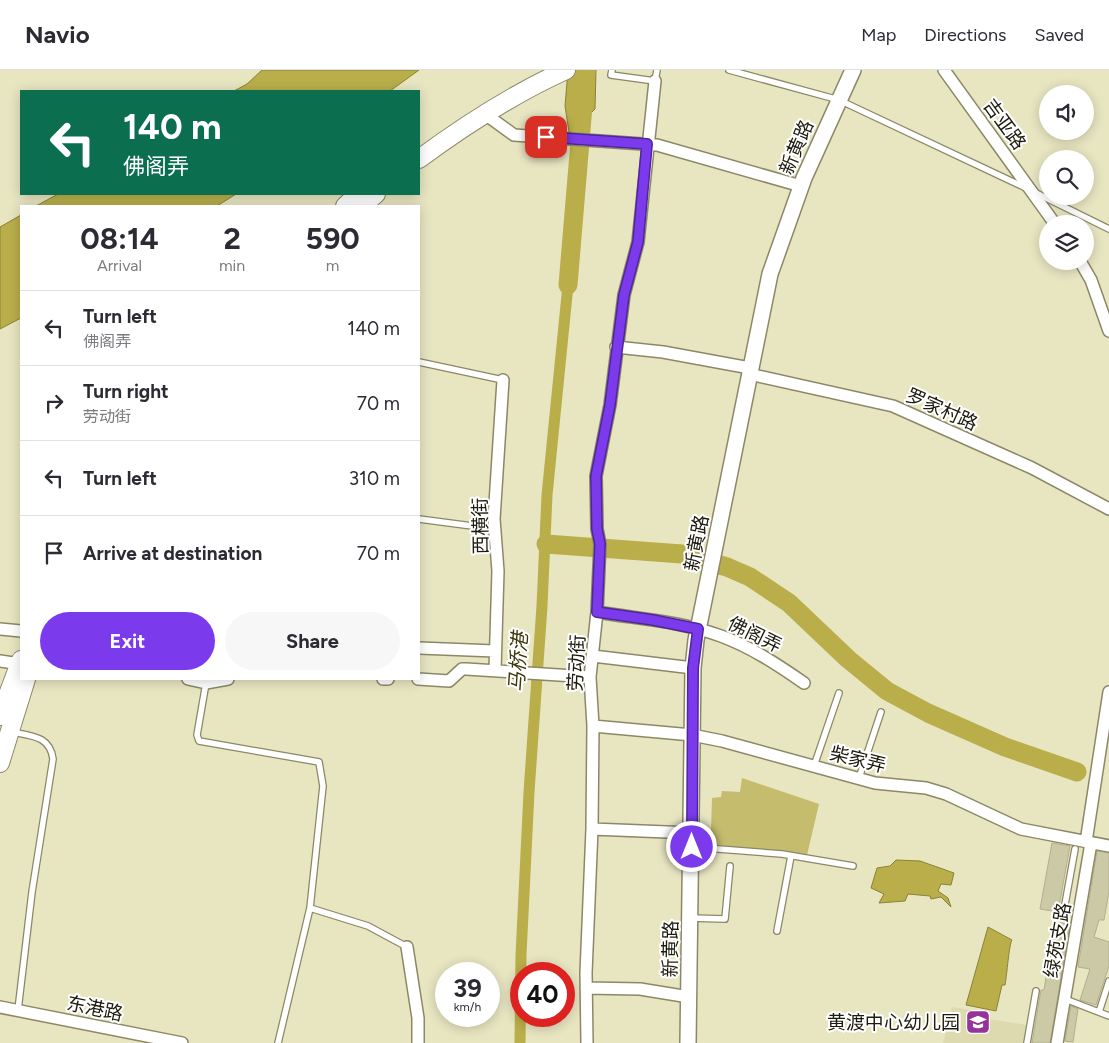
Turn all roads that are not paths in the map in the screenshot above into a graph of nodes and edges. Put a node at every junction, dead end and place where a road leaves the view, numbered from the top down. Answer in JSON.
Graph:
{"nodes":[{"id":1,"x":612,"y":70,"type":"edge"},
{"id":2,"x":729,"y":70,"type":"edge"},
{"id":3,"x":853,"y":70,"type":"edge"},
{"id":4,"x":944,"y":70,"type":"edge"},
{"id":5,"x":553,"y":72,"type":"edge"},
{"id":6,"x":656,"y":76,"type":"edge"},
{"id":7,"x":839,"y":100,"type":"junction"},
{"id":8,"x":485,"y":114,"type":"junction"},
{"id":9,"x":420,"y":143,"type":"edge"},
{"id":10,"x":647,"y":144,"type":"junction"},
{"id":11,"x":420,"y":159,"type":"edge"},
{"id":12,"x":801,"y":186,"type":"junction"},
{"id":13,"x":1031,"y":191,"type":"junction"},
{"id":14,"x":357,"y":195,"type":"edge"},
{"id":15,"x":375,"y":195,"type":"edge"},
{"id":16,"x":346,"y":205,"type":"edge"},
{"id":17,"x":363,"y":205,"type":"edge"},
{"id":18,"x":1048,"y":215,"type":"edge"},
{"id":19,"x":1109,"y":228,"type":"edge"},
{"id":20,"x":1085,"y":270,"type":"edge"},
{"id":21,"x":1109,"y":331,"type":"edge"},
{"id":22,"x":616,"y":347,"type":"junction"},
{"id":23,"x":420,"y":362,"type":"edge"},
{"id":24,"x":750,"y":371,"type":"junction"},
{"id":25,"x":503,"y":380,"type":"joint"},
{"id":26,"x":1109,"y":509,"type":"edge"},
{"id":27,"x":420,"y":519,"type":"edge"},
{"id":28,"x":495,"y":528,"type":"junction"},
{"id":29,"x":597,"y":612,"type":"junction"},
{"id":30,"x":0,"y":629,"type":"edge"},
{"id":31,"x":698,"y":629,"type":"junction"},
{"id":32,"x":20,"y":631,"type":"edge"},
{"id":33,"x":420,"y":648,"type":"edge"},
{"id":34,"x":495,"y":651,"type":"junction"},
{"id":35,"x":593,"y":656,"type":"junction"},
{"id":36,"x":0,"y":661,"type":"edge"},
{"id":37,"x":20,"y":667,"type":"edge"},
{"id":38,"x":693,"y":668,"type":"junction"},
{"id":39,"x":495,"y":670,"type":"junction"},
{"id":40,"x":20,"y":674,"type":"edge"},
{"id":41,"x":590,"y":676,"type":"junction"},
{"id":42,"x":420,"y":679,"type":"edge"},
{"id":43,"x":192,"y":680,"type":"edge"},
{"id":44,"x":222,"y":680,"type":"edge"},
{"id":45,"x":206,"y":683,"type":"junction"},
{"id":46,"x":804,"y":683,"type":"dead end"},
{"id":47,"x":839,"y":692,"type":"dead end"},
{"id":48,"x":1109,"y":692,"type":"edge"},
{"id":49,"x":881,"y":712,"type":"dead end"},
{"id":50,"x":4,"y":724,"type":"edge"},
{"id":51,"x":593,"y":726,"type":"junction"},
{"id":52,"x":1106,"y":734,"type":"edge"},
{"id":53,"x":692,"y":735,"type":"junction"},
{"id":54,"x":0,"y":763,"type":"edge"},
{"id":55,"x":814,"y":766,"type":"junction"},
{"id":56,"x":859,"y":778,"type":"junction"},
{"id":57,"x":592,"y":830,"type":"junction"},
{"id":58,"x":692,"y":840,"type":"junction"},
{"id":59,"x":1088,"y":843,"type":"junction"},
{"id":60,"x":1109,"y":846,"type":"edge"},
{"id":61,"x":1075,"y":849,"type":"dead end"},
{"id":62,"x":791,"y":856,"type":"junction"},
{"id":63,"x":730,"y":866,"type":"dead end"},
{"id":64,"x":853,"y":866,"type":"dead end"},
{"id":65,"x":1069,"y":881,"type":"junction"},
{"id":66,"x":1084,"y":884,"type":"junction"},
{"id":67,"x":310,"y":908,"type":"junction"},
{"id":68,"x":1064,"y":910,"type":"dead end"},
{"id":69,"x":690,"y":918,"type":"junction"},
{"id":70,"x":777,"y":931,"type":"dead end"},
{"id":71,"x":407,"y":947,"type":"joint"},
{"id":72,"x":1109,"y":981,"type":"edge"},
{"id":73,"x":586,"y":988,"type":"junction"},
{"id":74,"x":1036,"y":991,"type":"dead end"},
{"id":75,"x":689,"y":997,"type":"junction"},
{"id":76,"x":1065,"y":999,"type":"junction"},
{"id":77,"x":0,"y":1007,"type":"edge"},
{"id":78,"x":18,"y":1010,"type":"junction"},
{"id":79,"x":1099,"y":1012,"type":"junction"},
{"id":80,"x":1109,"y":1016,"type":"edge"},
{"id":81,"x":182,"y":1043,"type":"edge"},
{"id":82,"x":278,"y":1043,"type":"edge"},
{"id":83,"x":418,"y":1043,"type":"edge"},
{"id":84,"x":587,"y":1043,"type":"edge"},
{"id":85,"x":688,"y":1043,"type":"edge"},
{"id":86,"x":1027,"y":1043,"type":"edge"},
{"id":87,"x":1057,"y":1043,"type":"edge"}],
"edges":[{"from":1,"to":6,"type":"lane"},
{"from":2,"to":7,"type":"lane"},
{"from":3,"to":7,"type":"street","name":"新黄路"},
{"from":4,"to":13,"type":"street","name":"吉亚路"},
{"from":5,"to":8,"type":"main road"},
{"from":5,"to":9,"type":"main road"},
{"from":6,"to":10,"type":"street","name":"劳动街"},
{"from":7,"to":12,"type":"street","name":"新黄路"},
{"from":7,"to":13,"type":"lane"},
{"from":8,"to":10,"type":"street"},
{"from":8,"to":11,"type":"main road"},
{"from":10,"to":12,"type":"street"},
{"from":10,"to":22,"type":"street","name":"劳动街"},
{"from":12,"to":24,"type":"street","name":"新黄路"},
{"from":13,"to":18,"type":"street","name":"吉亚路"},
{"from":13,"to":19,"type":"lane"},
{"from":14,"to":16,"type":"main road"},
{"from":15,"to":17,"type":"main road"},
{"from":20,"to":21,"type":"street"},
{"from":22,"to":24,"type":"street","name":"罗家村路"},
{"from":22,"to":29,"type":"street","name":"劳动街"},
{"from":23,"to":25,"type":"lane"},
{"from":24,"to":26,"type":"street","name":"罗家村路"},
{"from":24,"to":31,"type":"street","name":"新黄路"},
{"from":25,"to":28,"type":"street","name":"西横街"},
{"from":27,"to":28,"type":"lane"},
{"from":28,"to":34,"type":"street","name":"西横街"},
{"from":29,"to":31,"type":"street","name":"佛阁弄"},
{"from":29,"to":35,"type":"street","name":"劳动街"},
{"from":30,"to":32,"type":"street"},
{"from":31,"to":38,"type":"street","name":"新黄路"},
{"from":31,"to":46,"type":"street","name":"佛阁弄"},
{"from":33,"to":34,"type":"street"},
{"from":34,"to":39,"type":"street","name":"西横街"},
{"from":35,"to":38,"type":"street"},
{"from":35,"to":41,"type":"street","name":"劳动街"},
{"from":36,"to":37,"type":"street"},
{"from":38,"to":53,"type":"street","name":"新黄路"},
{"from":39,"to":41,"type":"street"},
{"from":39,"to":42,"type":"street"},
{"from":40,"to":50,"type":"main road"},
{"from":41,"to":51,"type":"street","name":"劳动街"},
{"from":43,"to":45,"type":"street"},
{"from":44,"to":45,"type":"street"},
{"from":45,"to":67,"type":"lane"},
{"from":47,"to":55,"type":"lane"},
{"from":48,"to":52,"type":"street","name":"绿苑支路"},
{"from":49,"to":56,"type":"lane"},
{"from":50,"to":54,"type":"main road"},
{"from":50,"to":78,"type":"lane"},
{"from":51,"to":53,"type":"street","name":"柴家弄"},
{"from":51,"to":57,"type":"street","name":"劳动街"},
{"from":52,"to":59,"type":"street","name":"绿苑支路"},
{"from":53,"to":55,"type":"street","name":"柴家弄"},
{"from":53,"to":58,"type":"street","name":"新黄路"},
{"from":55,"to":56,"type":"street","name":"柴家弄"},
{"from":56,"to":59,"type":"street","name":"柴家弄"},
{"from":57,"to":58,"type":"street"},
{"from":57,"to":73,"type":"street","name":"劳动街"},
{"from":58,"to":62,"type":"lane"},
{"from":58,"to":69,"type":"street","name":"新黄路"},
{"from":59,"to":60,"type":"street","name":"柴家弄"},
{"from":59,"to":66,"type":"street","name":"绿苑支路"},
{"from":61,"to":65,"type":"lane"},
{"from":62,"to":64,"type":"lane"},
{"from":62,"to":70,"type":"lane"},
{"from":63,"to":69,"type":"lane"},
{"from":65,"to":66,"type":"lane"},
{"from":65,"to":68,"type":"lane"},
{"from":66,"to":76,"type":"street","name":"绿苑支路"},
{"from":67,"to":71,"type":"lane"},
{"from":67,"to":82,"type":"lane"},
{"from":69,"to":75,"type":"street","name":"新黄路"},
{"from":71,"to":83,"type":"street"},
{"from":72,"to":79,"type":"lane"},
{"from":73,"to":75,"type":"street"},
{"from":73,"to":84,"type":"street","name":"劳动街"},
{"from":74,"to":86,"type":"lane"},
{"from":75,"to":85,"type":"street","name":"新黄路"},
{"from":76,"to":79,"type":"lane"},
{"from":76,"to":87,"type":"street","name":"绿苑支路"},
{"from":77,"to":78,"type":"street","name":"东港路"},
{"from":78,"to":81,"type":"street","name":"东港路"},
{"from":79,"to":80,"type":"lane"}]}
